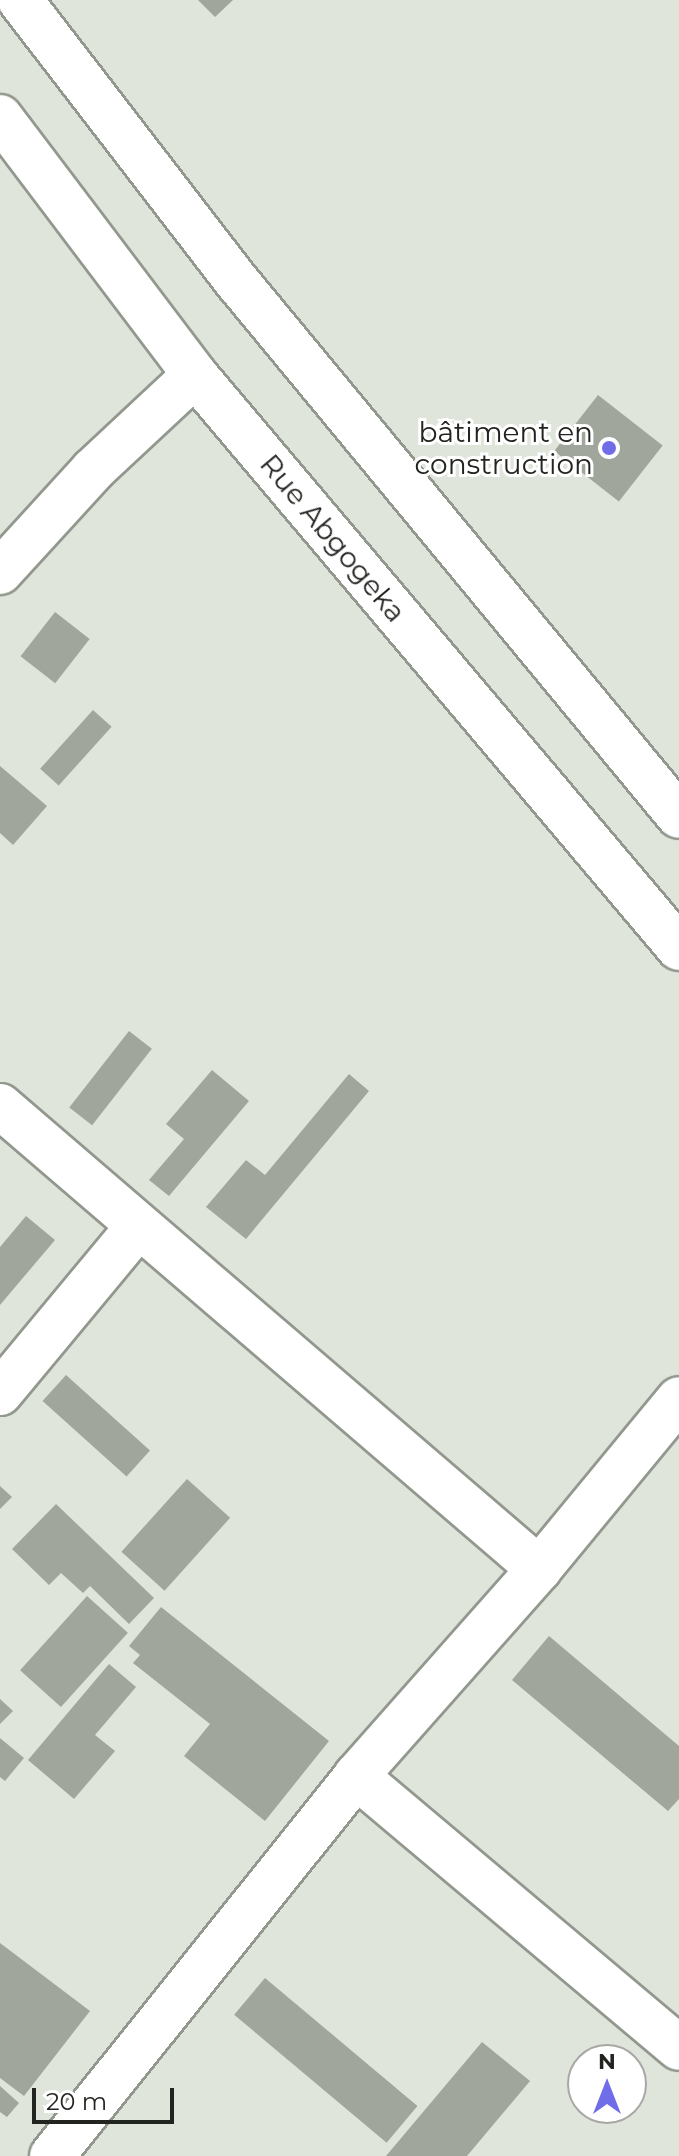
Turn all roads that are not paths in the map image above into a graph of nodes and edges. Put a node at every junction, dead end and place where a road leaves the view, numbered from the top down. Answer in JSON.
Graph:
{"nodes":[{"id":1,"x":20,"y":0,"type":"edge"},
{"id":2,"x":0,"y":117,"type":"edge"},
{"id":3,"x":195,"y":375,"type":"junction"},
{"id":4,"x":0,"y":572,"type":"edge"},
{"id":5,"x":679,"y":816,"type":"edge"},
{"id":6,"x":679,"y":948,"type":"edge"},
{"id":7,"x":0,"y":1106,"type":"edge"},
{"id":8,"x":138,"y":1227,"type":"junction"},
{"id":9,"x":0,"y":1393,"type":"edge"},
{"id":10,"x":679,"y":1399,"type":"edge"},
{"id":11,"x":539,"y":1569,"type":"junction"},
{"id":12,"x":356,"y":1776,"type":"junction"},
{"id":13,"x":679,"y":2048,"type":"edge"},
{"id":14,"x":52,"y":2156,"type":"edge"}],
"edges":[{"from":1,"to":5,"type":"street"},
{"from":2,"to":3,"type":"street","name":"Rue Abgogeka"},
{"from":3,"to":4,"type":"street"},
{"from":3,"to":6,"type":"street","name":"Rue Abgogeka"},
{"from":7,"to":8,"type":"street"},
{"from":8,"to":9,"type":"street"},
{"from":8,"to":11,"type":"street"},
{"from":10,"to":11,"type":"street"},
{"from":11,"to":12,"type":"street"},
{"from":12,"to":13,"type":"street"},
{"from":12,"to":14,"type":"street"}]}
